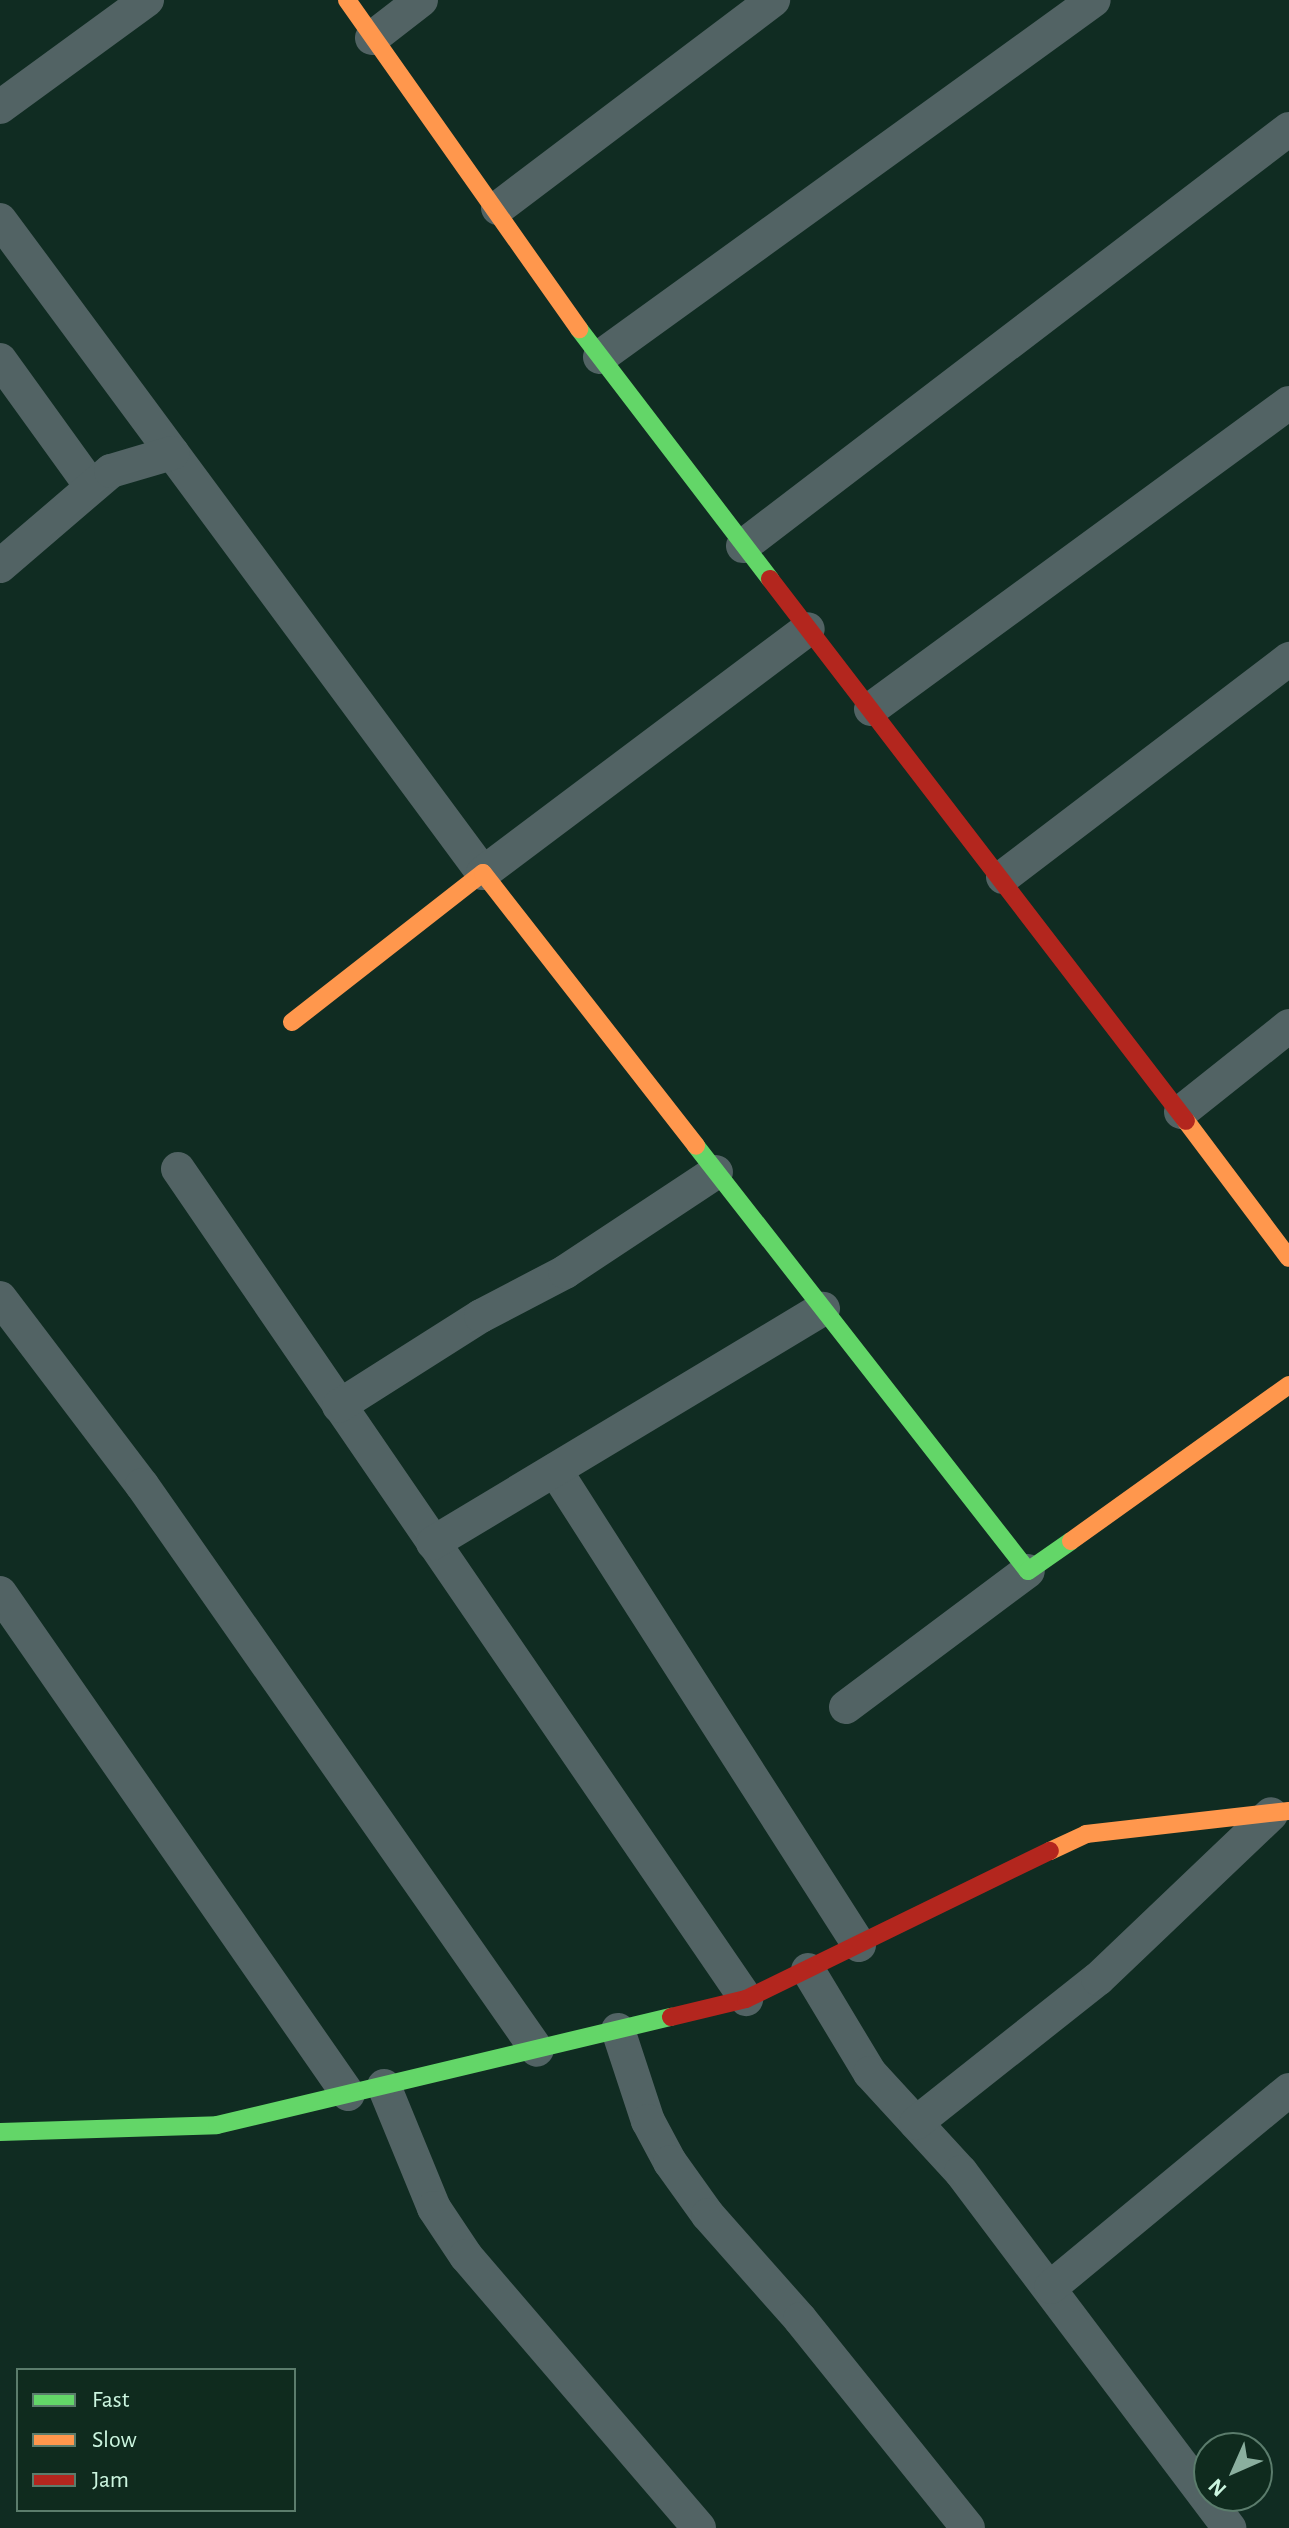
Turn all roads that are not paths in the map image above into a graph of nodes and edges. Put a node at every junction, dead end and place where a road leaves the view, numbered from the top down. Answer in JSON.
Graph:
{"nodes":[{"id":1,"x":147,"y":0,"type":"edge"},
{"id":2,"x":347,"y":0,"type":"edge"},
{"id":3,"x":421,"y":0,"type":"edge"},
{"id":4,"x":773,"y":0,"type":"edge"},
{"id":5,"x":1094,"y":0,"type":"edge"},
{"id":6,"x":372,"y":38,"type":"junction"},
{"id":7,"x":0,"y":107,"type":"edge"},
{"id":8,"x":1289,"y":129,"type":"edge"},
{"id":9,"x":498,"y":208,"type":"junction"},
{"id":10,"x":0,"y":220,"type":"edge"},
{"id":11,"x":600,"y":357,"type":"junction"},
{"id":12,"x":0,"y":360,"type":"edge"},
{"id":13,"x":1289,"y":403,"type":"edge"},
{"id":14,"x":172,"y":453,"type":"junction"},
{"id":15,"x":90,"y":485,"type":"junction"},
{"id":16,"x":743,"y":546,"type":"junction"},
{"id":17,"x":0,"y":566,"type":"edge"},
{"id":18,"x":808,"y":629,"type":"junction"},
{"id":19,"x":1289,"y":659,"type":"edge"},
{"id":20,"x":871,"y":709,"type":"junction"},
{"id":21,"x":483,"y":873,"type":"junction"},
{"id":22,"x":1003,"y":877,"type":"junction"},
{"id":23,"x":292,"y":1022,"type":"dead end"},
{"id":24,"x":1289,"y":1026,"type":"edge"},
{"id":25,"x":1181,"y":1112,"type":"junction"},
{"id":26,"x":178,"y":1169,"type":"dead end"},
{"id":27,"x":716,"y":1172,"type":"junction"},
{"id":28,"x":1289,"y":1258,"type":"edge"},
{"id":29,"x":0,"y":1298,"type":"edge"},
{"id":30,"x":823,"y":1309,"type":"junction"},
{"id":31,"x":1289,"y":1385,"type":"edge"},
{"id":32,"x":339,"y":1406,"type":"junction"},
{"id":33,"x":555,"y":1470,"type":"junction"},
{"id":34,"x":433,"y":1543,"type":"junction"},
{"id":35,"x":1028,"y":1571,"type":"junction"},
{"id":36,"x":0,"y":1593,"type":"edge"},
{"id":37,"x":846,"y":1707,"type":"dead end"},
{"id":38,"x":1280,"y":1812,"type":"edge"},
{"id":39,"x":859,"y":1945,"type":"junction"},
{"id":40,"x":808,"y":1970,"type":"junction"},
{"id":41,"x":746,"y":1999,"type":"junction"},
{"id":42,"x":618,"y":2030,"type":"junction"},
{"id":43,"x":537,"y":2050,"type":"junction"},
{"id":44,"x":384,"y":2086,"type":"junction"},
{"id":45,"x":1289,"y":2090,"type":"edge"},
{"id":46,"x":348,"y":2094,"type":"junction"},
{"id":47,"x":916,"y":2123,"type":"junction"},
{"id":48,"x":0,"y":2132,"type":"edge"},
{"id":49,"x":1051,"y":2287,"type":"junction"},
{"id":50,"x":699,"y":2528,"type":"edge"},
{"id":51,"x":968,"y":2528,"type":"edge"},
{"id":52,"x":1229,"y":2528,"type":"edge"}],
"edges":[{"from":1,"to":7,"type":"street"},
{"from":2,"to":6,"type":"street"},
{"from":3,"to":6,"type":"street"},
{"from":4,"to":9,"type":"street"},
{"from":5,"to":11,"type":"street"},
{"from":6,"to":9,"type":"street"},
{"from":8,"to":16,"type":"street"},
{"from":9,"to":11,"type":"street"},
{"from":10,"to":14,"type":"street"},
{"from":11,"to":16,"type":"street"},
{"from":12,"to":15,"type":"street"},
{"from":13,"to":20,"type":"street"},
{"from":14,"to":15,"type":"street"},
{"from":14,"to":21,"type":"street"},
{"from":15,"to":17,"type":"street"},
{"from":16,"to":18,"type":"street"},
{"from":18,"to":20,"type":"street"},
{"from":18,"to":21,"type":"street"},
{"from":19,"to":22,"type":"street"},
{"from":20,"to":22,"type":"street"},
{"from":21,"to":23,"type":"street"},
{"from":21,"to":27,"type":"street"},
{"from":22,"to":25,"type":"street"},
{"from":24,"to":25,"type":"street"},
{"from":25,"to":28,"type":"street"},
{"from":26,"to":32,"type":"street"},
{"from":27,"to":30,"type":"street"},
{"from":27,"to":32,"type":"street"},
{"from":29,"to":43,"type":"street"},
{"from":30,"to":33,"type":"street"},
{"from":30,"to":35,"type":"street"},
{"from":31,"to":35,"type":"street"},
{"from":32,"to":34,"type":"street"},
{"from":33,"to":34,"type":"street"},
{"from":33,"to":39,"type":"street"},
{"from":34,"to":41,"type":"street"},
{"from":35,"to":37,"type":"street"},
{"from":36,"to":46,"type":"street"},
{"from":38,"to":39,"type":"street"},
{"from":38,"to":47,"type":"street"},
{"from":39,"to":40,"type":"street"},
{"from":40,"to":41,"type":"street"},
{"from":40,"to":47,"type":"street"},
{"from":41,"to":42,"type":"street"},
{"from":42,"to":43,"type":"street"},
{"from":42,"to":51,"type":"street"},
{"from":43,"to":44,"type":"street"},
{"from":44,"to":46,"type":"street"},
{"from":44,"to":50,"type":"street"},
{"from":45,"to":49,"type":"street"},
{"from":46,"to":48,"type":"street"},
{"from":47,"to":49,"type":"street"},
{"from":49,"to":52,"type":"street"}]}
